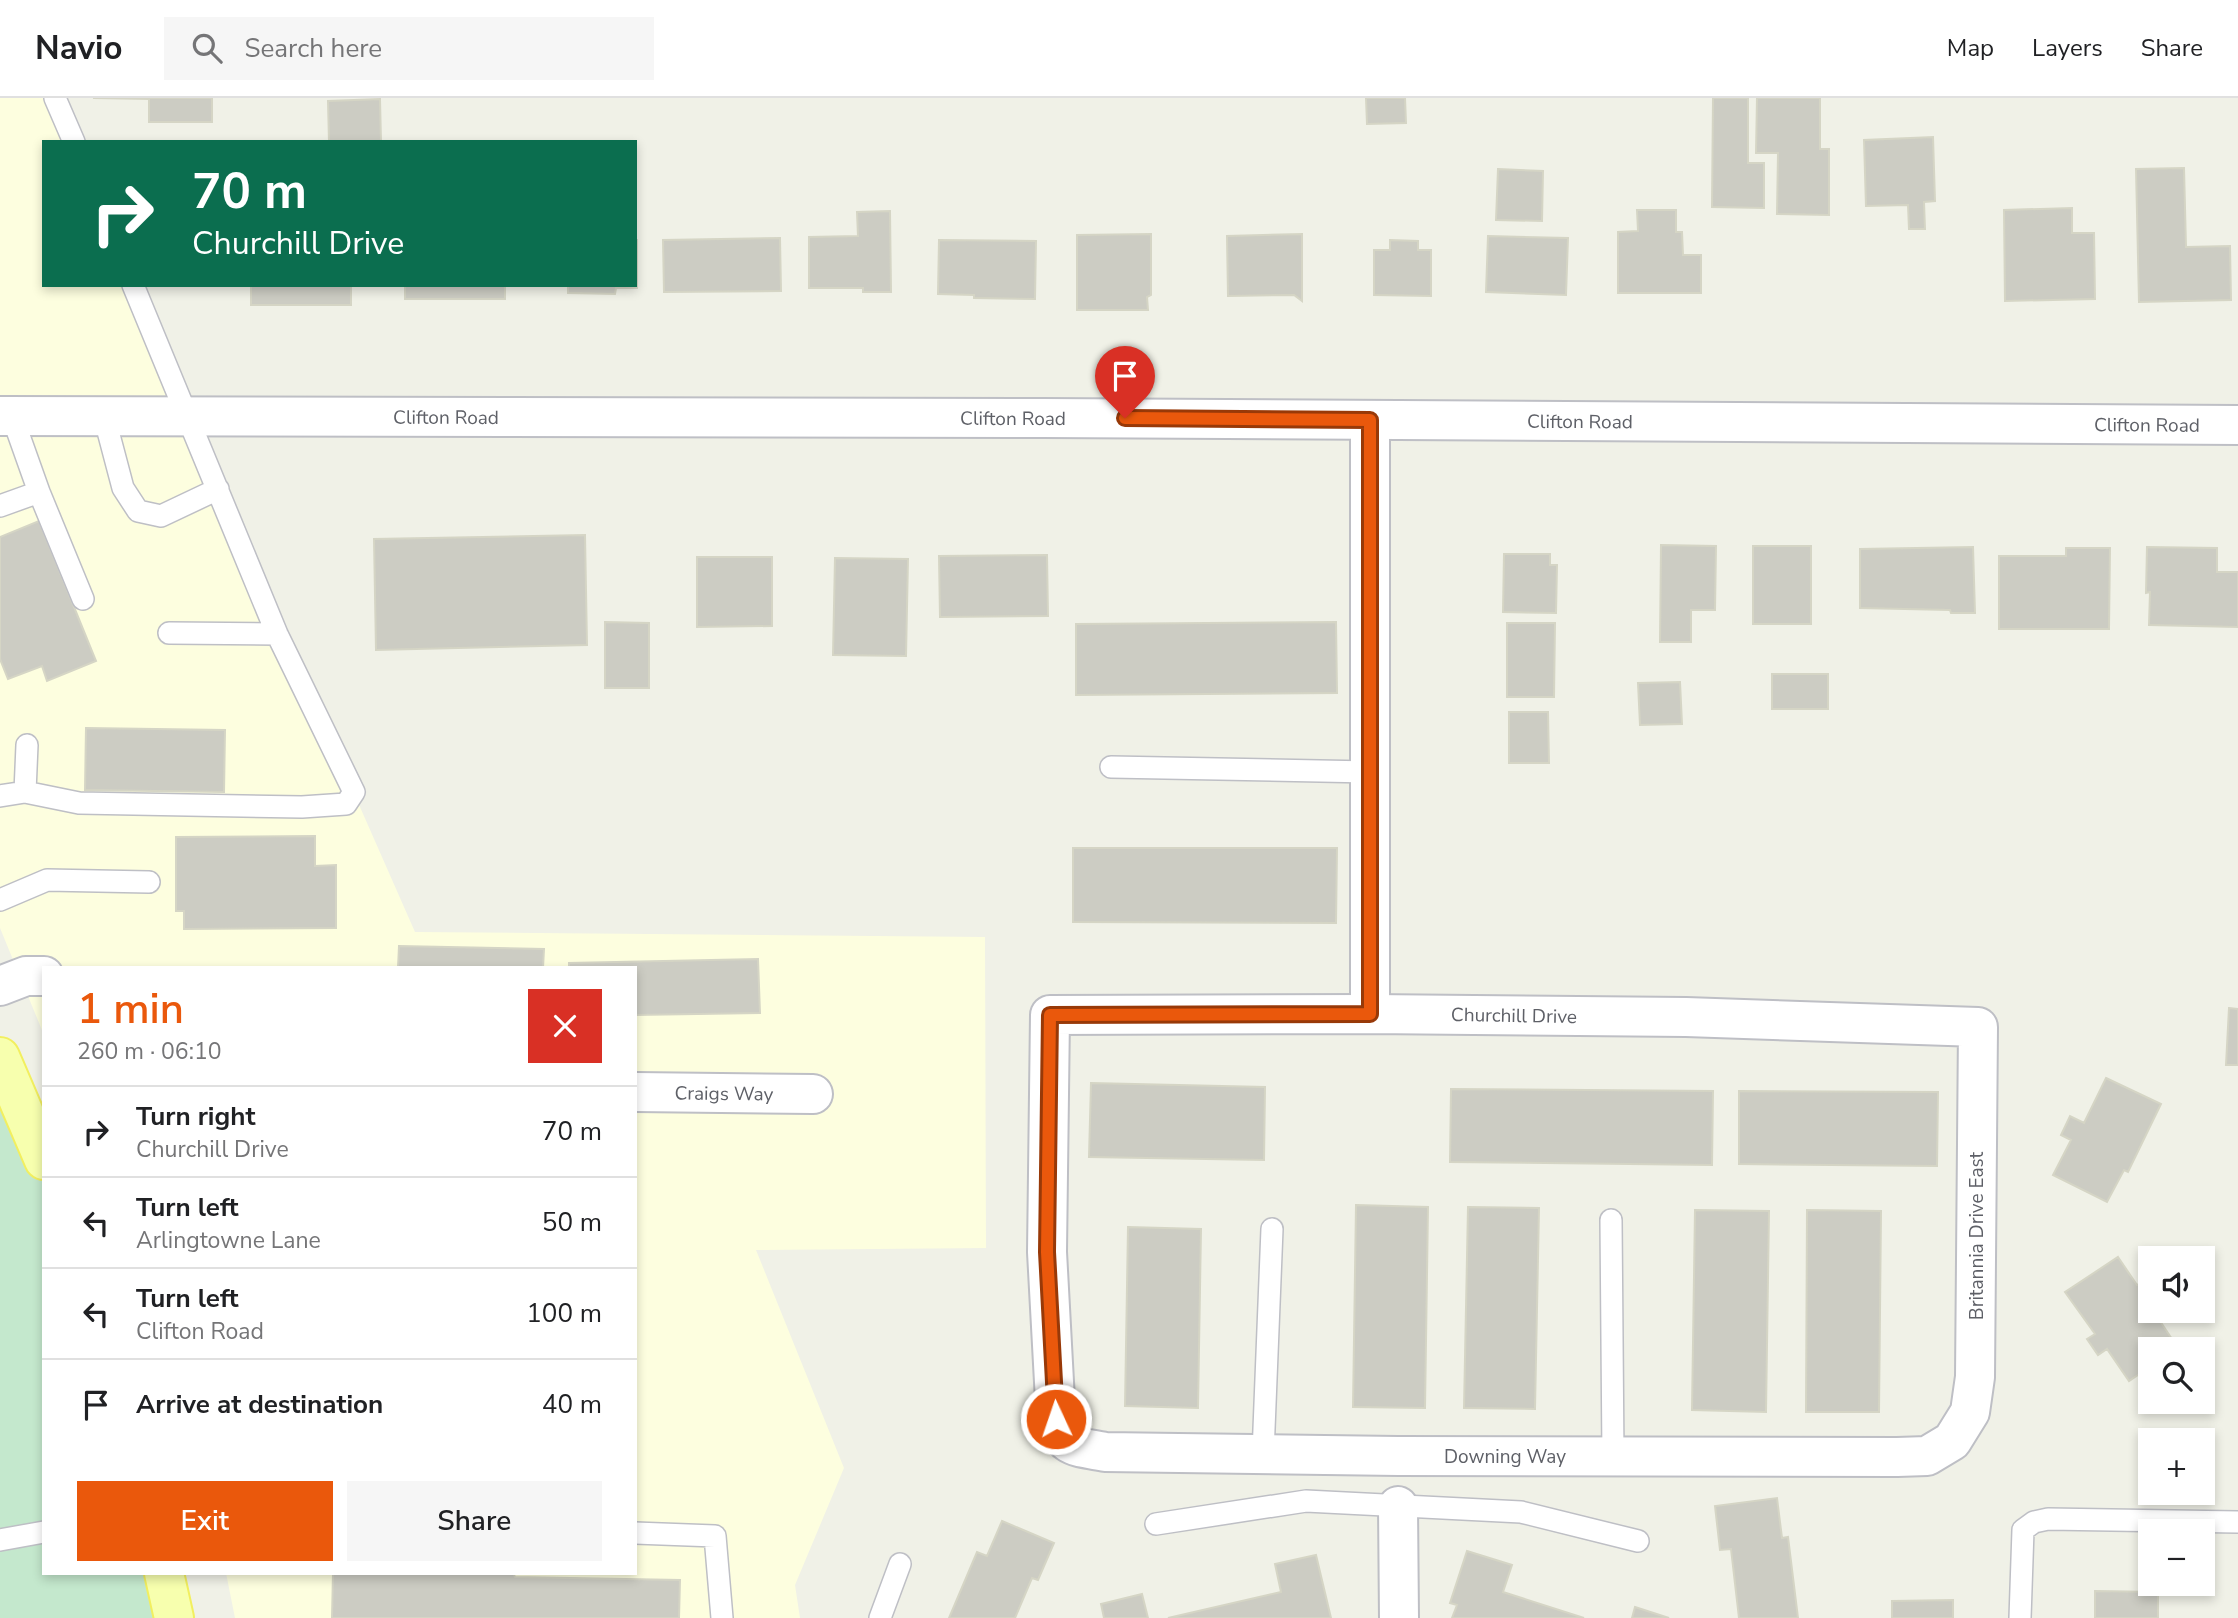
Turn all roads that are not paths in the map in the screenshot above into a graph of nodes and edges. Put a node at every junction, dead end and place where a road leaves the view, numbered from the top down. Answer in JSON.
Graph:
{"nodes":[{"id":1,"x":55,"y":98,"type":"edge"},
{"id":2,"x":73,"y":140,"type":"edge"},
{"id":3,"x":134,"y":287,"type":"edge"},
{"id":4,"x":6,"y":416,"type":"edge"},
{"id":5,"x":104,"y":416,"type":"junction"},
{"id":6,"x":187,"y":416,"type":"junction"},
{"id":7,"x":1370,"y":420,"type":"junction"},
{"id":8,"x":2238,"y":425,"type":"edge"},
{"id":9,"x":218,"y":489,"type":"junction"},
{"id":10,"x":39,"y":492,"type":"junction"},
{"id":11,"x":0,"y":506,"type":"edge"},
{"id":12,"x":83,"y":599,"type":"dead end"},
{"id":13,"x":169,"y":633,"type":"dead end"},
{"id":14,"x":277,"y":634,"type":"junction"},
{"id":15,"x":27,"y":744,"type":"dead end"},
{"id":16,"x":1111,"y":767,"type":"dead end"},
{"id":17,"x":1370,"y":772,"type":"junction"},
{"id":18,"x":25,"y":792,"type":"junction"},
{"id":19,"x":0,"y":796,"type":"edge"},
{"id":20,"x":149,"y":882,"type":"dead end"},
{"id":21,"x":0,"y":900,"type":"edge"},
{"id":22,"x":42,"y":976,"type":"edge"},
{"id":23,"x":0,"y":986,"type":"edge"},
{"id":24,"x":1370,"y":1014,"type":"junction"},
{"id":25,"x":1978,"y":1027,"type":"joint"},
{"id":26,"x":0,"y":1057,"type":"edge"},
{"id":27,"x":637,"y":1092,"type":"edge"},
{"id":28,"x":813,"y":1094,"type":"dead end"},
{"id":29,"x":42,"y":1155,"type":"edge"},
{"id":30,"x":1611,"y":1220,"type":"dead end"},
{"id":31,"x":1272,"y":1229,"type":"dead end"},
{"id":32,"x":1059,"y":1433,"type":"joint"},
{"id":33,"x":1952,"y":1441,"type":"joint"},
{"id":34,"x":1263,"y":1454,"type":"junction"},
{"id":35,"x":1614,"y":1457,"type":"junction"},
{"id":36,"x":1398,"y":1506,"type":"junction"},
{"id":37,"x":2238,"y":1522,"type":"edge"},
{"id":38,"x":1156,"y":1524,"type":"dead end"},
{"id":39,"x":42,"y":1532,"type":"edge"},
{"id":40,"x":637,"y":1533,"type":"edge"},
{"id":41,"x":0,"y":1540,"type":"edge"},
{"id":42,"x":1638,"y":1541,"type":"dead end"},
{"id":43,"x":900,"y":1564,"type":"dead end"},
{"id":44,"x":164,"y":1575,"type":"edge"},
{"id":45,"x":174,"y":1618,"type":"edge"},
{"id":46,"x":722,"y":1618,"type":"edge"},
{"id":47,"x":880,"y":1618,"type":"edge"},
{"id":48,"x":1398,"y":1618,"type":"edge"},
{"id":49,"x":2020,"y":1618,"type":"edge"}],
"edges":[{"from":1,"to":2,"type":"lane"},
{"from":3,"to":6,"type":"lane"},
{"from":4,"to":5,"type":"street","name":"Clifton Road"},
{"from":4,"to":10,"type":"lane"},
{"from":5,"to":6,"type":"street","name":"Clifton Road"},
{"from":5,"to":9,"type":"lane"},
{"from":6,"to":7,"type":"street","name":"Clifton Road"},
{"from":6,"to":9,"type":"lane"},
{"from":7,"to":8,"type":"street","name":"Clifton Road"},
{"from":7,"to":17,"type":"street"},
{"from":9,"to":14,"type":"lane"},
{"from":10,"to":11,"type":"lane"},
{"from":10,"to":12,"type":"lane"},
{"from":13,"to":14,"type":"lane"},
{"from":14,"to":18,"type":"lane"},
{"from":15,"to":18,"type":"lane"},
{"from":16,"to":17,"type":"lane"},
{"from":17,"to":24,"type":"street"},
{"from":18,"to":19,"type":"lane"},
{"from":20,"to":21,"type":"lane"},
{"from":22,"to":23,"type":"street"},
{"from":24,"to":25,"type":"street","name":"Churchill Drive"},
{"from":24,"to":32,"type":"street","name":"Churchill Drive"},
{"from":25,"to":33,"type":"street","name":"Britannia Drive East"},
{"from":26,"to":29,"type":"main road"},
{"from":27,"to":28,"type":"street","name":"Craigs Way"},
{"from":30,"to":35,"type":"lane"},
{"from":31,"to":34,"type":"lane"},
{"from":32,"to":34,"type":"street","name":"Downing Way"},
{"from":33,"to":35,"type":"street","name":"Downing Way"},
{"from":34,"to":35,"type":"street","name":"Downing Way"},
{"from":36,"to":38,"type":"lane"},
{"from":36,"to":42,"type":"lane"},
{"from":36,"to":48,"type":"street"},
{"from":37,"to":49,"type":"lane"},
{"from":39,"to":41,"type":"lane"},
{"from":40,"to":46,"type":"lane"},
{"from":43,"to":47,"type":"lane"},
{"from":44,"to":45,"type":"main road"}]}
